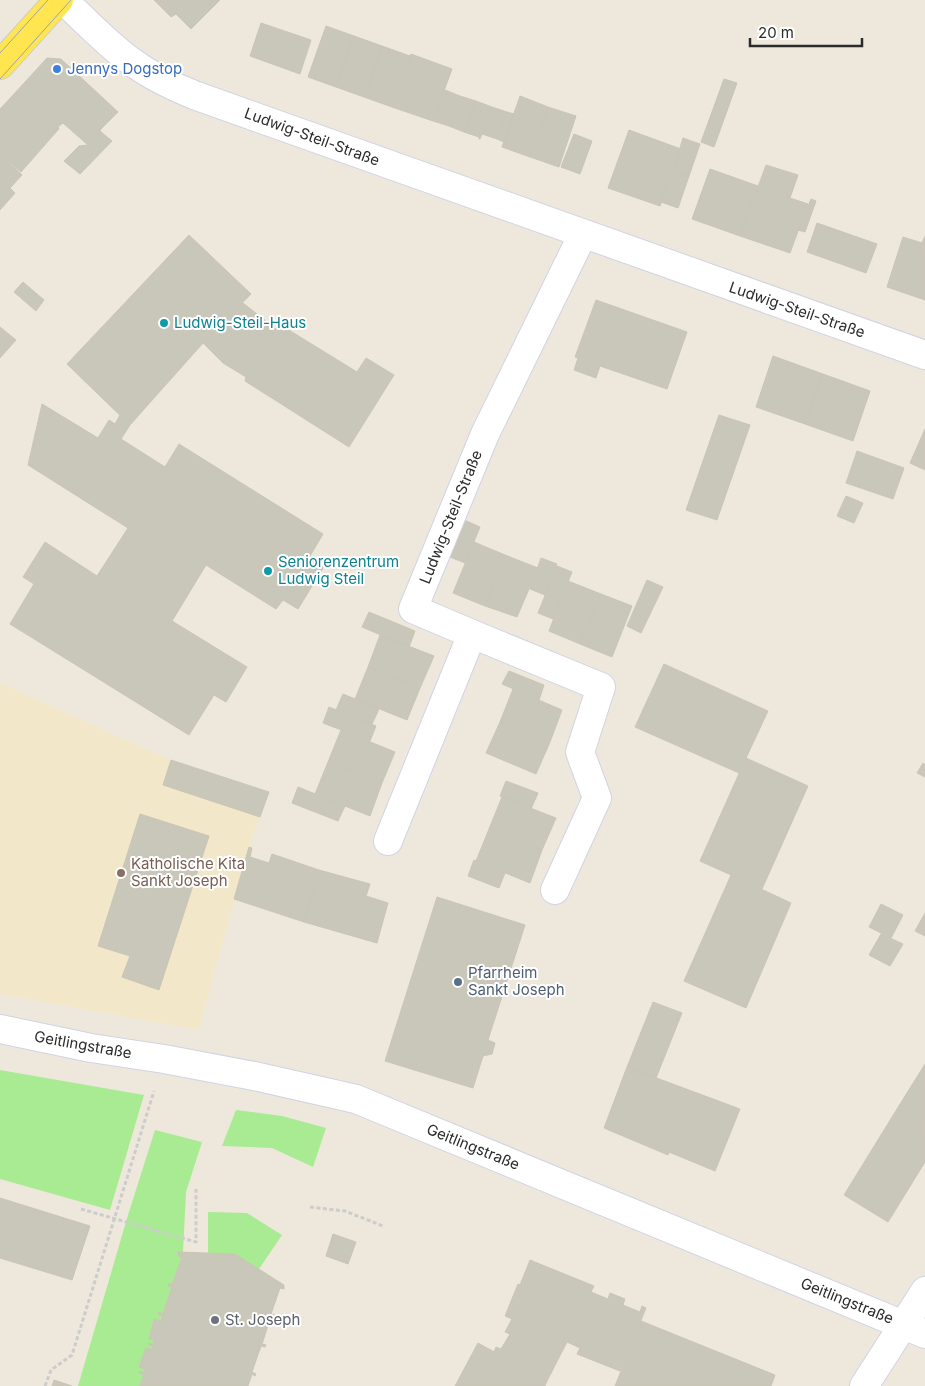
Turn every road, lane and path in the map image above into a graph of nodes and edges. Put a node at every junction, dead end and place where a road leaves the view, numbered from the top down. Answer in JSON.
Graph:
{"nodes":[{"id":1,"x":59,"y":0,"type":"edge"},
{"id":2,"x":63,"y":0,"type":"edge"},
{"id":3,"x":0,"y":65,"type":"edge"},
{"id":4,"x":583,"y":234,"type":"junction"},
{"id":5,"x":925,"y":355,"type":"edge"},
{"id":6,"x":472,"y":634,"type":"junction"},
{"id":7,"x":388,"y":841,"type":"dead end"},
{"id":8,"x":555,"y":890,"type":"dead end"},
{"id":9,"x":0,"y":1029,"type":"edge"},
{"id":10,"x":164,"y":1059,"type":"junction"},
{"id":11,"x":196,"y":1189,"type":"dead end"},
{"id":12,"x":310,"y":1207,"type":"dead end"},
{"id":13,"x":80,"y":1209,"type":"dead end"},
{"id":14,"x":114,"y":1218,"type":"junction"},
{"id":15,"x":383,"y":1226,"type":"dead end"},
{"id":16,"x":925,"y":1291,"type":"edge"},
{"id":17,"x":914,"y":1330,"type":"edge"},
{"id":18,"x":46,"y":1386,"type":"edge"},
{"id":19,"x":864,"y":1386,"type":"edge"}],
"edges":[{"from":1,"to":3,"type":"main road"},
{"from":2,"to":4,"type":"street","name":"Ludwig-Steil-Straße"},
{"from":4,"to":5,"type":"street","name":"Ludwig-Steil-Straße"},
{"from":4,"to":6,"type":"street","name":"Ludwig-Steil-Straße"},
{"from":6,"to":7,"type":"street"},
{"from":6,"to":8,"type":"street","name":"Ludwig-Steil-Straße"},
{"from":9,"to":10,"type":"street","name":"Geitlingstraße"},
{"from":10,"to":14,"type":"path"},
{"from":10,"to":17,"type":"street","name":"Geitlingstraße"},
{"from":11,"to":14,"type":"path"},
{"from":12,"to":15,"type":"path"},
{"from":13,"to":14,"type":"path"},
{"from":14,"to":18,"type":"path"},
{"from":16,"to":17,"type":"street"},
{"from":17,"to":19,"type":"street"}]}
